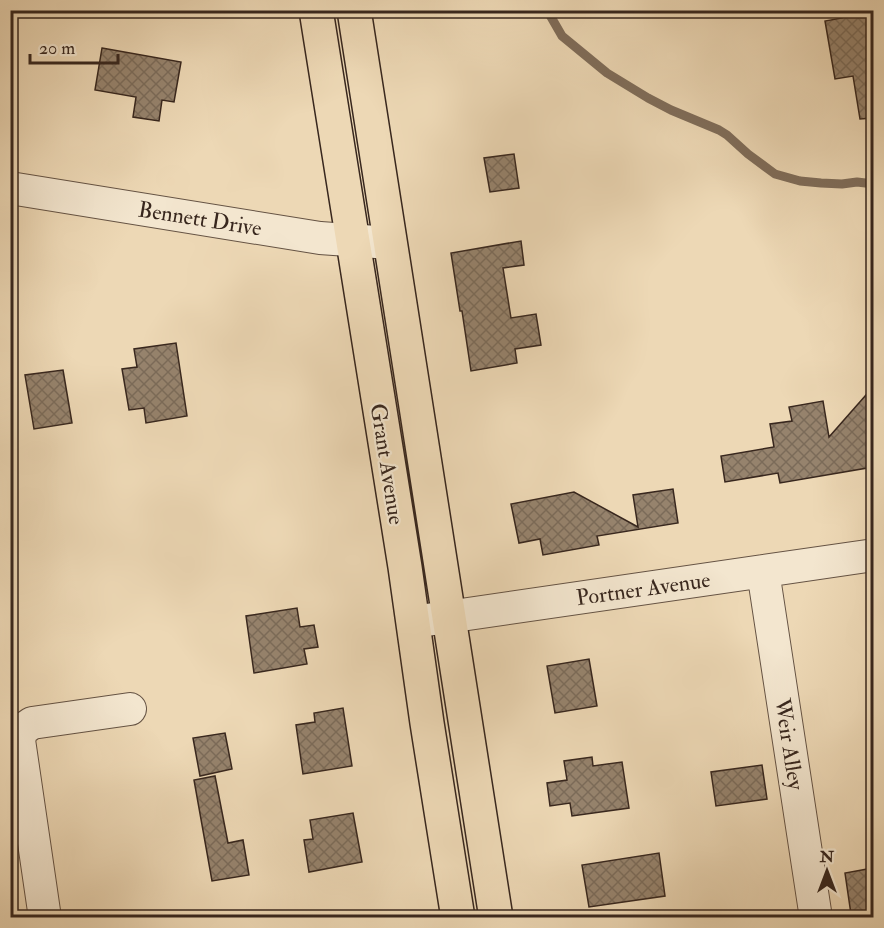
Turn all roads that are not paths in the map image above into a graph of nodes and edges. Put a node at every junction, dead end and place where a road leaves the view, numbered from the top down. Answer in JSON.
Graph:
{"nodes":[{"id":1,"x":316,"y":10,"type":"edge"},
{"id":2,"x":354,"y":10,"type":"edge"},
{"id":3,"x":10,"y":188,"type":"edge"},
{"id":4,"x":353,"y":240,"type":"junction"},
{"id":5,"x":390,"y":243,"type":"junction"},
{"id":6,"x":873,"y":555,"type":"edge"},
{"id":7,"x":763,"y":571,"type":"junction"},
{"id":8,"x":448,"y":616,"type":"junction"},
{"id":9,"x":412,"y":622,"type":"junction"},
{"id":10,"x":130,"y":709,"type":"dead end"},
{"id":11,"x":18,"y":792,"type":"edge"},
{"id":12,"x":45,"y":918,"type":"edge"},
{"id":13,"x":458,"y":918,"type":"edge"},
{"id":14,"x":496,"y":918,"type":"edge"},
{"id":15,"x":816,"y":918,"type":"edge"}],
"edges":[{"from":1,"to":4,"type":"main road","name":"Grant Avenue"},
{"from":2,"to":5,"type":"main road","name":"Grant Avenue"},
{"from":3,"to":4,"type":"street","name":"Bennett Drive"},
{"from":4,"to":5,"type":"street","name":"Bennett Drive"},
{"from":4,"to":9,"type":"main road","name":"Grant Avenue"},
{"from":5,"to":8,"type":"main road","name":"Grant Avenue"},
{"from":6,"to":7,"type":"street","name":"Portner Avenue"},
{"from":7,"to":8,"type":"street","name":"Portner Avenue"},
{"from":7,"to":15,"type":"street","name":"Weir Alley"},
{"from":8,"to":9,"type":"street","name":"Portner Avenue"},
{"from":8,"to":14,"type":"main road","name":"Grant Avenue"},
{"from":9,"to":13,"type":"main road","name":"Grant Avenue"},
{"from":10,"to":11,"type":"street"},
{"from":11,"to":12,"type":"street"}]}
